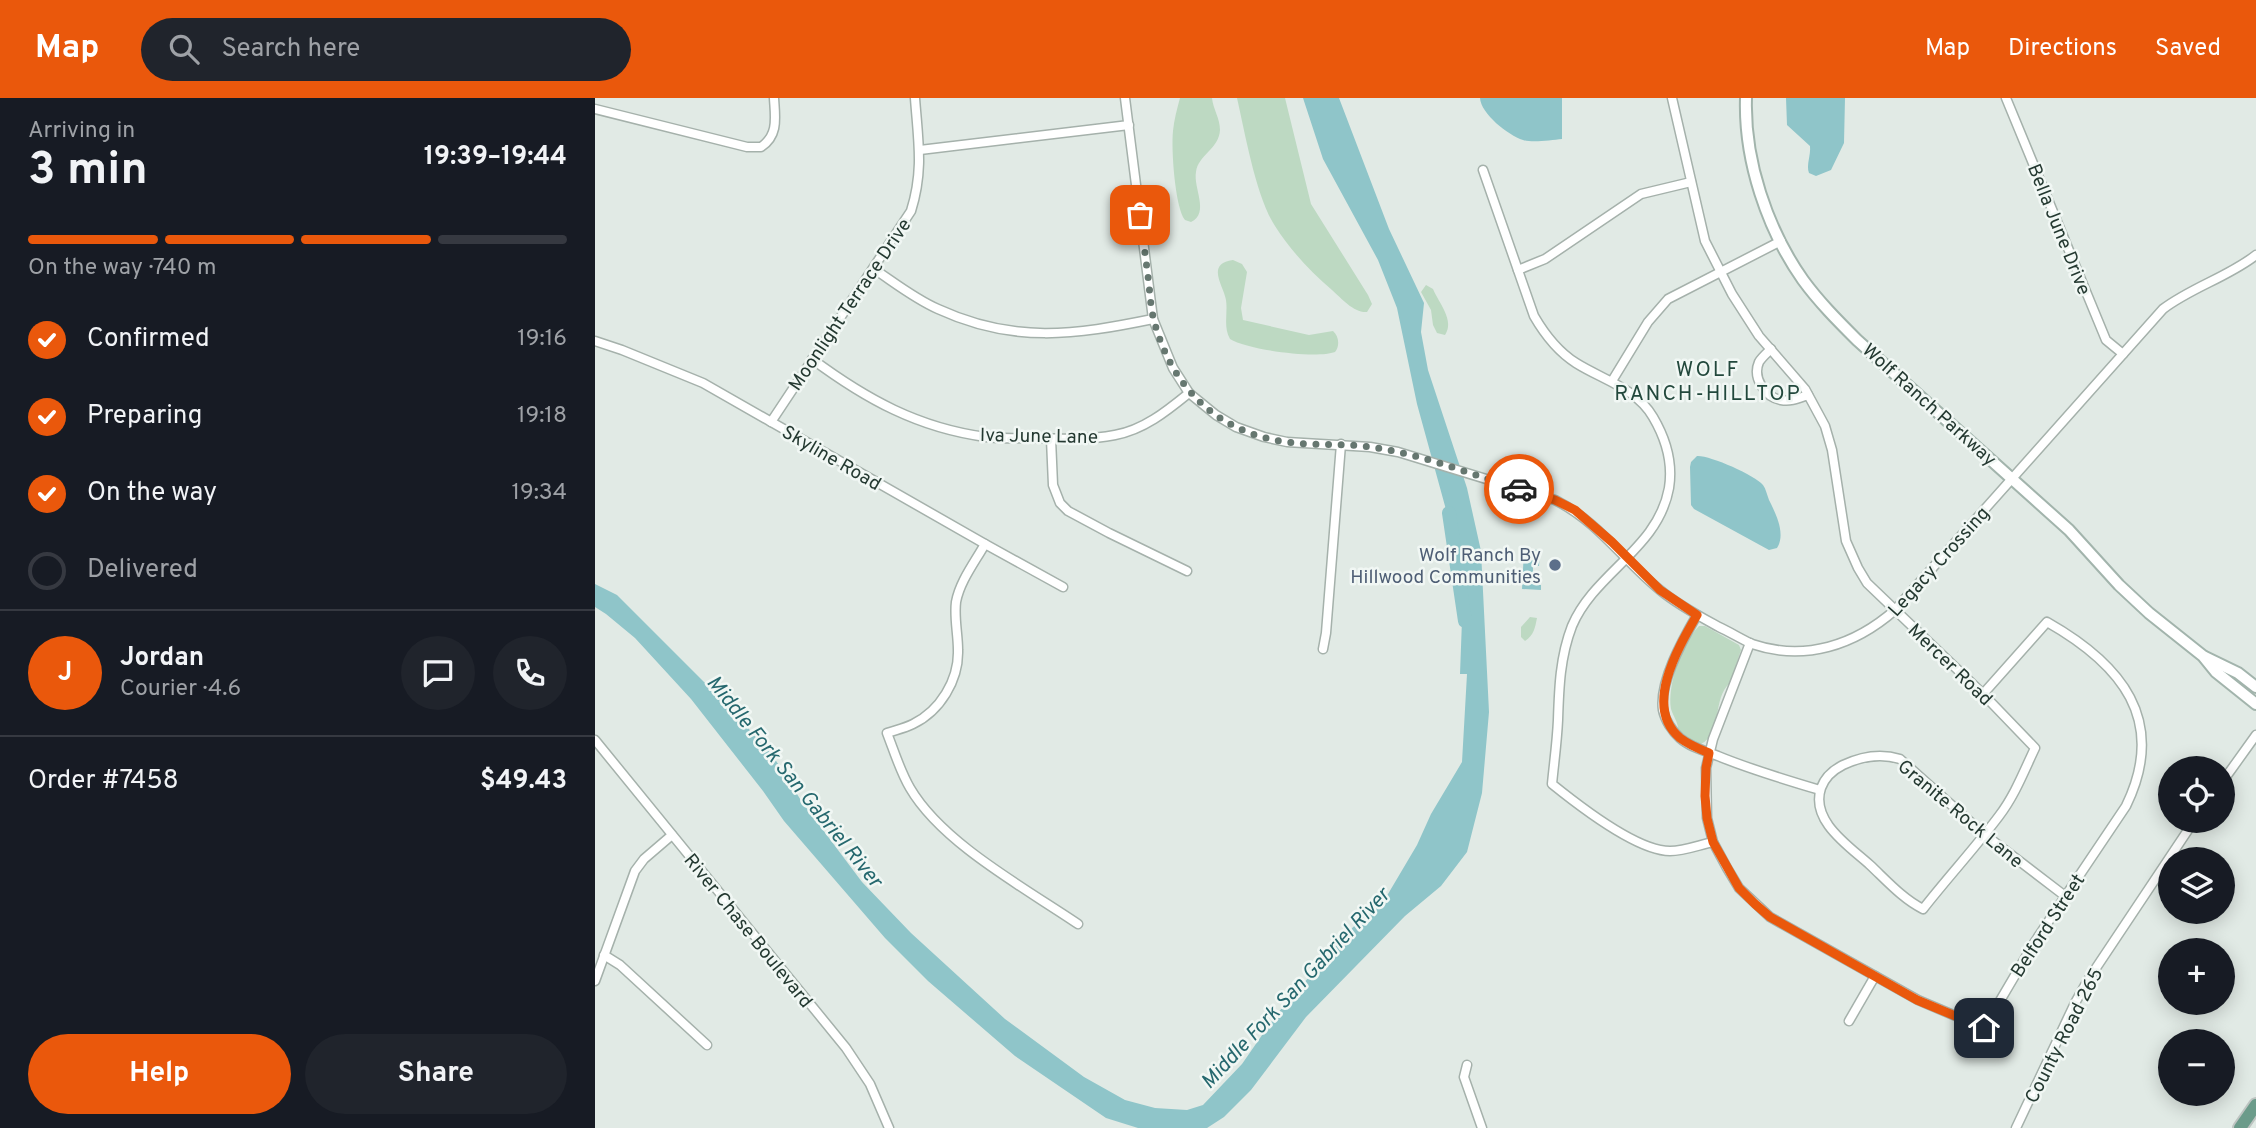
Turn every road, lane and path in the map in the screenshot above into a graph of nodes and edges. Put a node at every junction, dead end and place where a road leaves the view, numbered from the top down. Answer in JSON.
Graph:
{"nodes":[{"id":1,"x":774,"y":98,"type":"edge"},
{"id":2,"x":915,"y":98,"type":"edge"},
{"id":3,"x":1125,"y":98,"type":"edge"},
{"id":4,"x":1672,"y":98,"type":"edge"},
{"id":5,"x":1746,"y":98,"type":"edge"},
{"id":6,"x":2006,"y":98,"type":"edge"},
{"id":7,"x":595,"y":109,"type":"edge"},
{"id":8,"x":1129,"y":125,"type":"junction"},
{"id":9,"x":920,"y":150,"type":"junction"},
{"id":10,"x":1483,"y":170,"type":"dead end"},
{"id":11,"x":1691,"y":182,"type":"junction"},
{"id":12,"x":1781,"y":241,"type":"junction"},
{"id":13,"x":2256,"y":255,"type":"edge"},
{"id":14,"x":874,"y":269,"type":"junction"},
{"id":15,"x":1518,"y":270,"type":"junction"},
{"id":16,"x":1720,"y":271,"type":"junction"},
{"id":17,"x":1153,"y":318,"type":"junction"},
{"id":18,"x":595,"y":341,"type":"edge"},
{"id":19,"x":1770,"y":349,"type":"junction"},
{"id":20,"x":2123,"y":354,"type":"junction"},
{"id":21,"x":812,"y":359,"type":"junction"},
{"id":22,"x":1612,"y":381,"type":"junction"},
{"id":23,"x":1189,"y":393,"type":"junction"},
{"id":24,"x":1808,"y":395,"type":"junction"},
{"id":25,"x":771,"y":422,"type":"junction"},
{"id":26,"x":1051,"y":439,"type":"junction"},
{"id":27,"x":1341,"y":444,"type":"junction"},
{"id":28,"x":2013,"y":478,"type":"junction"},
{"id":29,"x":985,"y":544,"type":"junction"},
{"id":30,"x":1628,"y":558,"type":"junction"},
{"id":31,"x":1187,"y":571,"type":"dead end"},
{"id":32,"x":1063,"y":587,"type":"dead end"},
{"id":33,"x":1895,"y":610,"type":"junction"},
{"id":34,"x":1697,"y":615,"type":"junction"},
{"id":35,"x":1751,"y":643,"type":"junction"},
{"id":36,"x":1323,"y":649,"type":"dead end"},
{"id":37,"x":2203,"y":656,"type":"junction"},
{"id":38,"x":2256,"y":687,"type":"edge"},
{"id":39,"x":1983,"y":694,"type":"junction"},
{"id":40,"x":2256,"y":704,"type":"edge"},
{"id":41,"x":2256,"y":736,"type":"edge"},
{"id":42,"x":595,"y":740,"type":"edge"},
{"id":43,"x":1709,"y":753,"type":"junction"},
{"id":44,"x":2235,"y":765,"type":"edge"},
{"id":45,"x":1821,"y":790,"type":"junction"},
{"id":46,"x":2186,"y":833,"type":"edge"},
{"id":47,"x":1984,"y":834,"type":"junction"},
{"id":48,"x":672,"y":835,"type":"junction"},
{"id":49,"x":1713,"y":842,"type":"junction"},
{"id":50,"x":2065,"y":896,"type":"junction"},
{"id":51,"x":1078,"y":924,"type":"dead end"},
{"id":52,"x":604,"y":956,"type":"junction"},
{"id":53,"x":1875,"y":976,"type":"junction"},
{"id":54,"x":595,"y":981,"type":"edge"},
{"id":55,"x":1849,"y":1021,"type":"dead end"},
{"id":56,"x":707,"y":1045,"type":"dead end"},
{"id":57,"x":1467,"y":1065,"type":"dead end"},
{"id":58,"x":2256,"y":1105,"type":"edge"},
{"id":59,"x":889,"y":1128,"type":"edge"},
{"id":60,"x":1482,"y":1128,"type":"edge"},
{"id":61,"x":2016,"y":1128,"type":"edge"},
{"id":62,"x":2239,"y":1128,"type":"edge"}],
"edges":[{"from":1,"to":7,"type":"street"},
{"from":2,"to":9,"type":"street","name":"Moonlight Terrace Drive"},
{"from":3,"to":8,"type":"street","name":"Legacy Crossing"},
{"from":4,"to":11,"type":"street","name":"Mercer Road"},
{"from":5,"to":12,"type":"street","name":"Wolf Ranch Parkway"},
{"from":6,"to":20,"type":"street","name":"Bella June Drive"},
{"from":8,"to":9,"type":"street"},
{"from":8,"to":17,"type":"street","name":"Legacy Crossing"},
{"from":9,"to":14,"type":"street","name":"Moonlight Terrace Drive"},
{"from":10,"to":15,"type":"street"},
{"from":11,"to":15,"type":"street"},
{"from":11,"to":16,"type":"street","name":"Mercer Road"},
{"from":12,"to":16,"type":"street"},
{"from":12,"to":28,"type":"street","name":"Wolf Ranch Parkway"},
{"from":13,"to":20,"type":"street","name":"Legacy Crossing"},
{"from":14,"to":17,"type":"street"},
{"from":14,"to":21,"type":"street","name":"Moonlight Terrace Drive"},
{"from":15,"to":22,"type":"street"},
{"from":16,"to":19,"type":"street","name":"Mercer Road"},
{"from":16,"to":22,"type":"street"},
{"from":17,"to":23,"type":"street","name":"Legacy Crossing"},
{"from":18,"to":25,"type":"street","name":"Skyline Road"},
{"from":19,"to":24,"type":"street","name":"Mercer Road"},
{"from":19,"to":24,"type":"street"},
{"from":20,"to":28,"type":"street","name":"Legacy Crossing"},
{"from":21,"to":25,"type":"street","name":"Moonlight Terrace Drive"},
{"from":21,"to":26,"type":"street","name":"Iva June Lane"},
{"from":22,"to":30,"type":"street"},
{"from":23,"to":26,"type":"street","name":"Iva June Lane"},
{"from":23,"to":27,"type":"street","name":"Legacy Crossing"},
{"from":24,"to":33,"type":"street","name":"Mercer Road"},
{"from":25,"to":29,"type":"street","name":"Skyline Road"},
{"from":26,"to":31,"type":"street"},
{"from":27,"to":30,"type":"street","name":"Legacy Crossing"},
{"from":27,"to":36,"type":"street"},
{"from":28,"to":33,"type":"street","name":"Legacy Crossing"},
{"from":28,"to":37,"type":"street","name":"Wolf Ranch Parkway"},
{"from":29,"to":32,"type":"street","name":"Skyline Road"},
{"from":29,"to":51,"type":"street"},
{"from":30,"to":34,"type":"street","name":"Legacy Crossing"},
{"from":30,"to":49,"type":"street"},
{"from":33,"to":35,"type":"street","name":"Legacy Crossing"},
{"from":33,"to":39,"type":"street","name":"Mercer Road"},
{"from":34,"to":35,"type":"street","name":"Legacy Crossing"},
{"from":34,"to":43,"type":"street"},
{"from":35,"to":43,"type":"street","name":"Belford Street"},
{"from":37,"to":38,"type":"street","name":"Wolf Ranch Parkway"},
{"from":37,"to":40,"type":"street","name":"Wolf Ranch Parkway"},
{"from":39,"to":47,"type":"street","name":"Mercer Road"},
{"from":39,"to":50,"type":"street","name":"Belford Street"},
{"from":41,"to":44,"type":"street"},
{"from":42,"to":48,"type":"street","name":"River Chase Boulevard"},
{"from":43,"to":45,"type":"street"},
{"from":43,"to":49,"type":"street","name":"Belford Street"},
{"from":45,"to":47,"type":"street","name":"Granite Rock Lane"},
{"from":45,"to":47,"type":"street","name":"Mercer Road"},
{"from":46,"to":61,"type":"street","name":"County Road 265"},
{"from":47,"to":50,"type":"street","name":"Granite Rock Lane"},
{"from":48,"to":52,"type":"street"},
{"from":48,"to":59,"type":"street","name":"River Chase Boulevard"},
{"from":49,"to":53,"type":"street","name":"Belford Street"},
{"from":50,"to":53,"type":"street","name":"Belford Street"},
{"from":52,"to":54,"type":"street"},
{"from":52,"to":56,"type":"street"},
{"from":53,"to":55,"type":"street"},
{"from":57,"to":60,"type":"street"},
{"from":58,"to":62,"type":"main road"}]}
